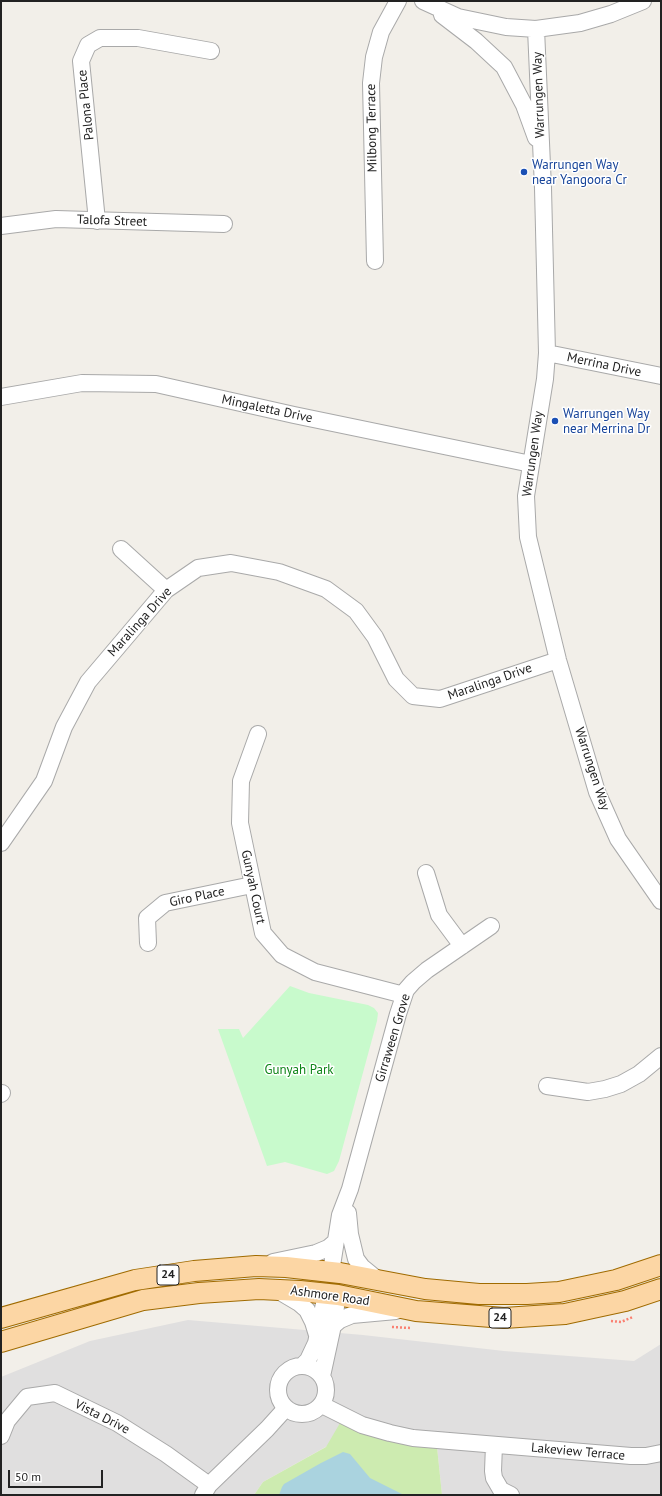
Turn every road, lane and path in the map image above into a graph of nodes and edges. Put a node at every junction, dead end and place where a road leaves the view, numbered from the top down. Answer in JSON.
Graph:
{"nodes":[{"id":1,"x":398,"y":1,"type":"edge"},
{"id":2,"x":424,"y":1,"type":"edge"},
{"id":3,"x":643,"y":1,"type":"edge"},
{"id":4,"x":536,"y":29,"type":"junction"},
{"id":5,"x":211,"y":51,"type":"dead end"},
{"id":6,"x":541,"y":151,"type":"junction"},
{"id":7,"x":97,"y":220,"type":"junction"},
{"id":8,"x":224,"y":224,"type":"dead end"},
{"id":9,"x":1,"y":226,"type":"edge"},
{"id":10,"x":375,"y":261,"type":"dead end"},
{"id":11,"x":547,"y":353,"type":"junction"},
{"id":12,"x":661,"y":376,"type":"edge"},
{"id":13,"x":1,"y":397,"type":"edge"},
{"id":14,"x":531,"y":464,"type":"junction"},
{"id":15,"x":121,"y":549,"type":"dead end"},
{"id":16,"x":166,"y":590,"type":"junction"},
{"id":17,"x":558,"y":660,"type":"junction"},
{"id":18,"x":258,"y":734,"type":"dead end"},
{"id":19,"x":1,"y":843,"type":"edge"},
{"id":20,"x":426,"y":873,"type":"dead end"},
{"id":21,"x":252,"y":885,"type":"junction"},
{"id":22,"x":661,"y":900,"type":"edge"},
{"id":23,"x":491,"y":926,"type":"dead end"},
{"id":24,"x":148,"y":942,"type":"dead end"},
{"id":25,"x":462,"y":946,"type":"junction"},
{"id":26,"x":404,"y":995,"type":"junction"},
{"id":27,"x":661,"y":1056,"type":"edge"},
{"id":28,"x":547,"y":1086,"type":"dead end"},
{"id":29,"x":350,"y":1189,"type":"junction"},
{"id":30,"x":348,"y":1213,"type":"junction"},
{"id":31,"x":335,"y":1242,"type":"junction"},
{"id":32,"x":661,"y":1265,"type":"edge"},
{"id":33,"x":256,"y":1266,"type":"junction"},
{"id":34,"x":335,"y":1272,"type":"junction"},
{"id":35,"x":378,"y":1280,"type":"junction"},
{"id":36,"x":661,"y":1289,"type":"edge"},
{"id":37,"x":276,"y":1290,"type":"junction"},
{"id":38,"x":332,"y":1294,"type":"junction"},
{"id":39,"x":412,"y":1310,"type":"junction"},
{"id":40,"x":1,"y":1318,"type":"edge"},
{"id":41,"x":333,"y":1326,"type":"junction"},
{"id":42,"x":317,"y":1339,"type":"junction"},
{"id":43,"x":1,"y":1342,"type":"edge"},
{"id":44,"x":302,"y":1366,"type":"junction"},
{"id":45,"x":322,"y":1376,"type":"junction"},
{"id":46,"x":322,"y":1405,"type":"junction"},
{"id":47,"x":286,"y":1408,"type":"junction"},
{"id":48,"x":1,"y":1436,"type":"edge"},
{"id":49,"x":494,"y":1445,"type":"junction"},
{"id":50,"x":661,"y":1453,"type":"edge"},
{"id":51,"x":206,"y":1490,"type":"edge"},
{"id":52,"x":510,"y":1495,"type":"edge"}],
"edges":[{"from":1,"to":10,"type":"street","name":"Milbong Terrace"},
{"from":2,"to":4,"type":"street"},
{"from":2,"to":6,"type":"street"},
{"from":3,"to":4,"type":"street"},
{"from":4,"to":6,"type":"street","name":"Warrungen Way"},
{"from":5,"to":7,"type":"street","name":"Palona Place"},
{"from":6,"to":11,"type":"street","name":"Warrungen Way"},
{"from":7,"to":8,"type":"street","name":"Talofa Street"},
{"from":7,"to":9,"type":"street","name":"Talofa Street"},
{"from":11,"to":12,"type":"street","name":"Merrina Drive"},
{"from":11,"to":14,"type":"street","name":"Warrungen Way"},
{"from":13,"to":14,"type":"street","name":"Mingaletta Drive"},
{"from":14,"to":17,"type":"street","name":"Warrungen Way"},
{"from":15,"to":16,"type":"street"},
{"from":16,"to":17,"type":"street","name":"Maralinga Drive"},
{"from":16,"to":19,"type":"street","name":"Maralinga Drive"},
{"from":17,"to":22,"type":"street","name":"Warrungen Way"},
{"from":18,"to":21,"type":"street","name":"Gunyah Court"},
{"from":20,"to":25,"type":"street"},
{"from":21,"to":24,"type":"street","name":"Giro Place"},
{"from":21,"to":26,"type":"street","name":"Gunyah Court"},
{"from":23,"to":25,"type":"street","name":"Girraween Grove"},
{"from":25,"to":26,"type":"street","name":"Girraween Grove"},
{"from":26,"to":29,"type":"street","name":"Girraween Grove"},
{"from":27,"to":28,"type":"street"},
{"from":29,"to":30,"type":"street","name":"Girraween Grove"},
{"from":29,"to":31,"type":"street","name":"Girraween Grove"},
{"from":30,"to":34,"type":"street","name":"Girraween Grove"},
{"from":30,"to":35,"type":"street"},
{"from":31,"to":33,"type":"street"},
{"from":31,"to":34,"type":"street","name":"Girraween Grove"},
{"from":32,"to":35,"type":"main road","name":"Ashmore Road","number":"24"},
{"from":33,"to":34,"type":"main road","name":"Ashmore Road","number":"24"},
{"from":33,"to":40,"type":"main road","name":"Ashmore Road","number":"24"},
{"from":34,"to":35,"type":"main road","name":"Ashmore Road","number":"24"},
{"from":34,"to":38,"type":"main road"},
{"from":36,"to":39,"type":"main road","name":"Ashmore Road","number":"24"},
{"from":37,"to":38,"type":"main road","name":"Ashmore Road","number":"24"},
{"from":37,"to":42,"type":"street"},
{"from":37,"to":43,"type":"main road","name":"Ashmore Road","number":"24"},
{"from":38,"to":39,"type":"main road","name":"Ashmore Road","number":"24"},
{"from":38,"to":41,"type":"street"},
{"from":38,"to":42,"type":"street"},
{"from":39,"to":41,"type":"street"},
{"from":41,"to":45,"type":"street"},
{"from":42,"to":44,"type":"street"},
{"from":44,"to":45,"type":"street"},
{"from":44,"to":47,"type":"street"},
{"from":45,"to":46,"type":"street"},
{"from":46,"to":47,"type":"street"},
{"from":46,"to":49,"type":"street","name":"Lakeview Terrace"},
{"from":47,"to":51,"type":"street"},
{"from":48,"to":51,"type":"street","name":"Vista Drive"},
{"from":49,"to":50,"type":"street","name":"Lakeview Terrace"},
{"from":49,"to":52,"type":"street"}]}
